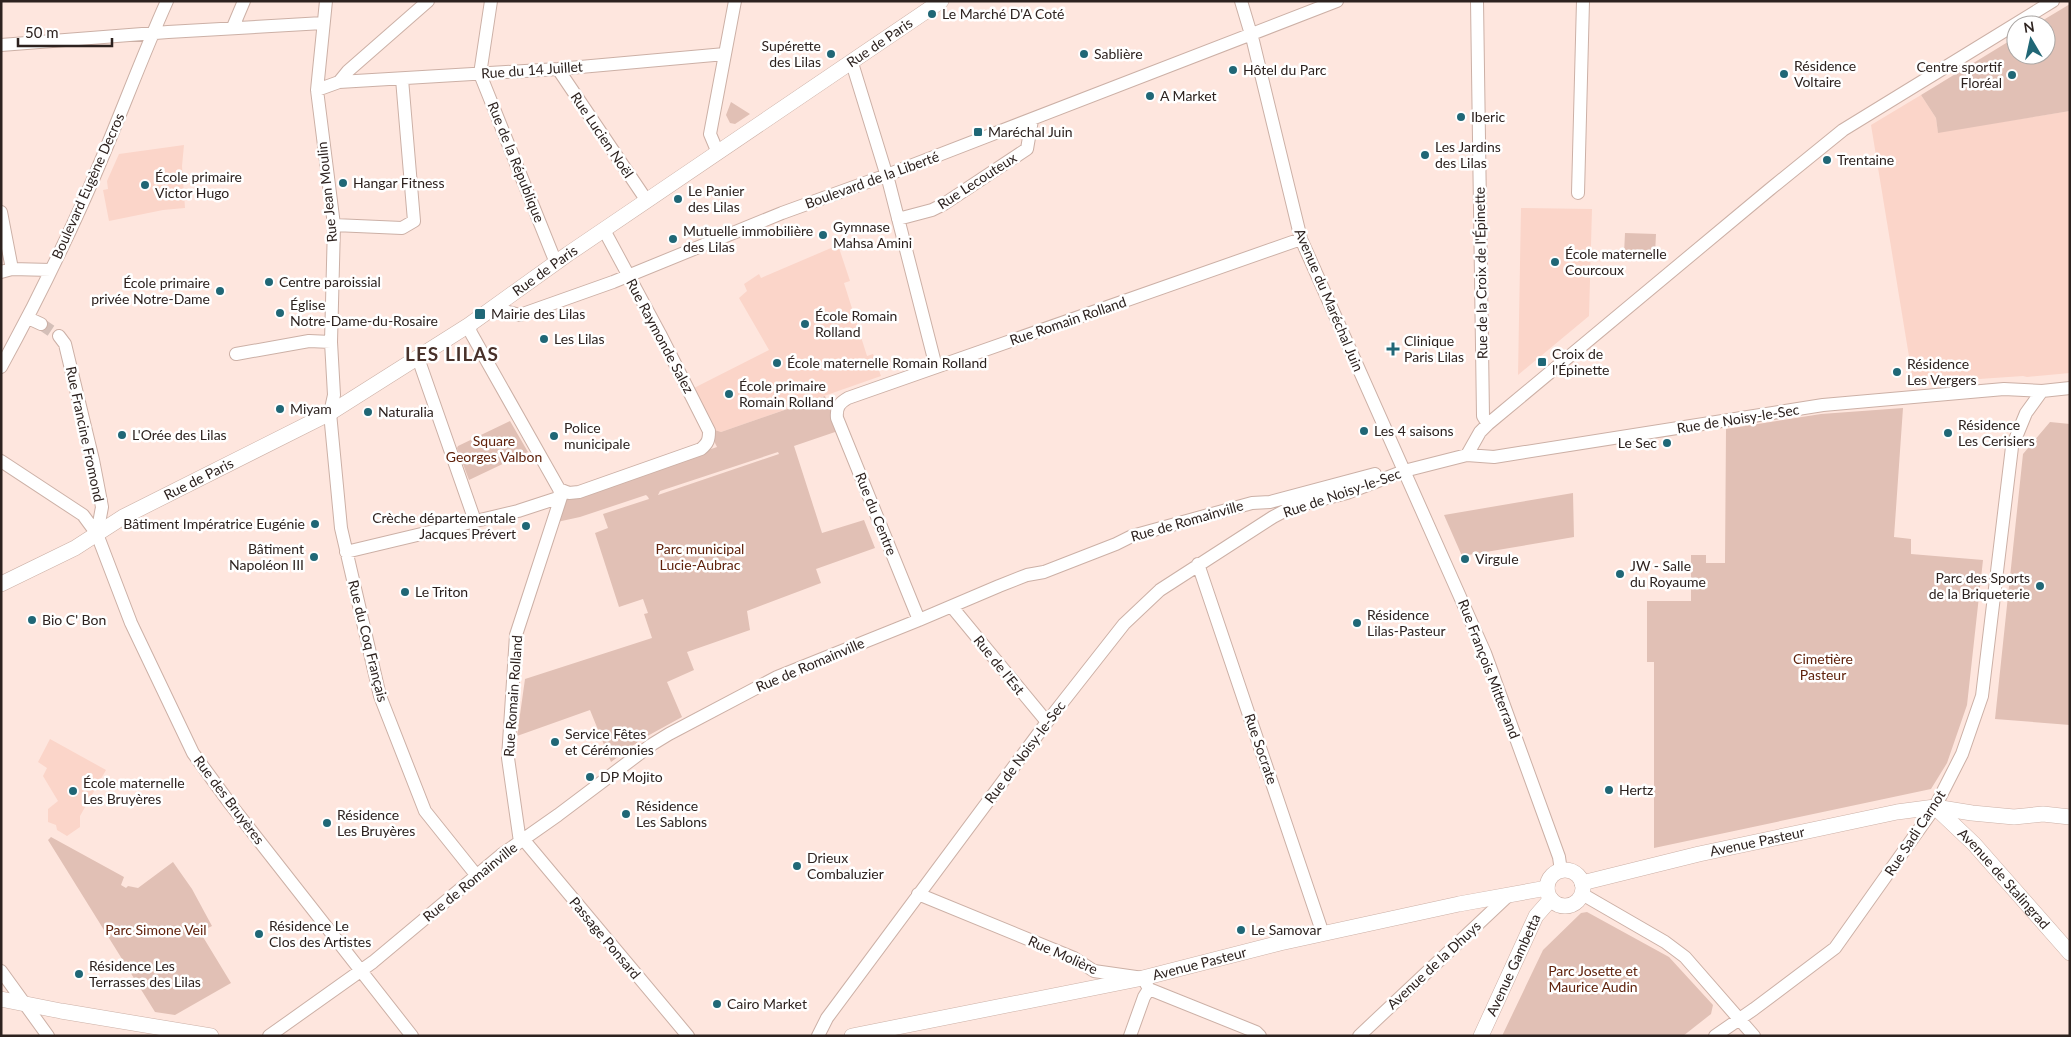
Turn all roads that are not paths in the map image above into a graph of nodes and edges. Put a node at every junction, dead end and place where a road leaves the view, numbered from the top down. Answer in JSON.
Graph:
{"nodes":[{"id":1,"x":167,"y":1,"type":"edge"},
{"id":2,"x":244,"y":1,"type":"edge"},
{"id":3,"x":326,"y":1,"type":"edge"},
{"id":4,"x":428,"y":1,"type":"edge"},
{"id":5,"x":490,"y":1,"type":"edge"},
{"id":6,"x":734,"y":1,"type":"edge"},
{"id":7,"x":941,"y":1,"type":"edge"},
{"id":8,"x":1337,"y":1,"type":"edge"},
{"id":9,"x":1477,"y":1,"type":"edge"},
{"id":10,"x":1583,"y":1,"type":"edge"},
{"id":11,"x":2054,"y":1,"type":"edge"},
{"id":12,"x":1244,"y":3,"type":"edge"},
{"id":13,"x":324,"y":23,"type":"junction"},
{"id":14,"x":233,"y":27,"type":"junction"},
{"id":15,"x":152,"y":33,"type":"junction"},
{"id":16,"x":1251,"y":35,"type":"junction"},
{"id":17,"x":1,"y":45,"type":"edge"},
{"id":18,"x":724,"y":54,"type":"junction"},
{"id":19,"x":852,"y":63,"type":"junction"},
{"id":20,"x":558,"y":69,"type":"junction"},
{"id":21,"x":480,"y":74,"type":"junction"},
{"id":22,"x":402,"y":80,"type":"junction"},
{"id":23,"x":339,"y":82,"type":"junction"},
{"id":24,"x":317,"y":90,"type":"junction"},
{"id":25,"x":1032,"y":120,"type":"junction"},
{"id":26,"x":718,"y":153,"type":"junction"},
{"id":27,"x":887,"y":176,"type":"junction"},
{"id":28,"x":1578,"y":193,"type":"dead end"},
{"id":29,"x":647,"y":201,"type":"junction"},
{"id":30,"x":1,"y":212,"type":"edge"},
{"id":31,"x":898,"y":219,"type":"junction"},
{"id":32,"x":334,"y":225,"type":"junction"},
{"id":33,"x":604,"y":230,"type":"junction"},
{"id":34,"x":1301,"y":239,"type":"junction"},
{"id":35,"x":556,"y":262,"type":"junction"},
{"id":36,"x":51,"y":270,"type":"junction"},
{"id":37,"x":7,"y":271,"type":"edge"},
{"id":38,"x":628,"y":276,"type":"junction"},
{"id":39,"x":492,"y":308,"type":"junction"},
{"id":40,"x":28,"y":318,"type":"junction"},
{"id":41,"x":40,"y":324,"type":"tunnel mouth"},
{"id":42,"x":469,"y":325,"type":"junction"},
{"id":43,"x":59,"y":336,"type":"tunnel mouth"},
{"id":44,"x":331,"y":342,"type":"junction"},
{"id":45,"x":236,"y":354,"type":"dead end"},
{"id":46,"x":418,"y":358,"type":"junction"},
{"id":47,"x":1,"y":367,"type":"edge"},
{"id":48,"x":936,"y":367,"type":"junction"},
{"id":49,"x":2070,"y":388,"type":"edge"},
{"id":50,"x":2042,"y":390,"type":"junction"},
{"id":51,"x":838,"y":407,"type":"joint"},
{"id":52,"x":330,"y":413,"type":"junction"},
{"id":53,"x":1488,"y":424,"type":"junction"},
{"id":54,"x":1467,"y":455,"type":"junction"},
{"id":55,"x":1,"y":461,"type":"edge"},
{"id":56,"x":1404,"y":471,"type":"junction"},
{"id":57,"x":560,"y":493,"type":"junction"},
{"id":58,"x":1268,"y":502,"type":"junction"},
{"id":59,"x":1273,"y":517,"type":"junction"},
{"id":60,"x":475,"y":521,"type":"junction"},
{"id":61,"x":97,"y":534,"type":"junction"},
{"id":62,"x":346,"y":552,"type":"junction"},
{"id":63,"x":1198,"y":564,"type":"junction"},
{"id":64,"x":1,"y":584,"type":"edge"},
{"id":65,"x":952,"y":607,"type":"junction"},
{"id":66,"x":919,"y":620,"type":"junction"},
{"id":67,"x":1047,"y":722,"type":"junction"},
{"id":68,"x":1935,"y":807,"type":"junction"},
{"id":69,"x":2070,"y":817,"type":"edge"},
{"id":70,"x":522,"y":840,"type":"junction"},
{"id":71,"x":1561,"y":871,"type":"junction"},
{"id":72,"x":477,"y":876,"type":"junction"},
{"id":73,"x":1582,"y":889,"type":"junction"},
{"id":74,"x":918,"y":894,"type":"junction"},
{"id":75,"x":1549,"y":894,"type":"junction"},
{"id":76,"x":1508,"y":895,"type":"junction"},
{"id":77,"x":1323,"y":934,"type":"junction"},
{"id":78,"x":2070,"y":953,"type":"edge"},
{"id":79,"x":361,"y":970,"type":"junction"},
{"id":80,"x":1,"y":971,"type":"edge"},
{"id":81,"x":1146,"y":984,"type":"junction"},
{"id":82,"x":1,"y":999,"type":"edge"},
{"id":83,"x":23,"y":1003,"type":"junction"},
{"id":84,"x":1740,"y":1018,"type":"junction"},
{"id":85,"x":48,"y":1036,"type":"edge"},
{"id":86,"x":211,"y":1036,"type":"edge"},
{"id":87,"x":269,"y":1036,"type":"edge"},
{"id":88,"x":412,"y":1036,"type":"edge"},
{"id":89,"x":688,"y":1036,"type":"edge"},
{"id":90,"x":818,"y":1036,"type":"edge"},
{"id":91,"x":852,"y":1036,"type":"edge"},
{"id":92,"x":1130,"y":1036,"type":"edge"},
{"id":93,"x":1260,"y":1036,"type":"edge"},
{"id":94,"x":1359,"y":1036,"type":"edge"},
{"id":95,"x":1481,"y":1036,"type":"edge"},
{"id":96,"x":1715,"y":1036,"type":"edge"},
{"id":97,"x":1754,"y":1036,"type":"edge"}],
"edges":[{"from":1,"to":15,"type":"street","name":"Boulevard Eugène Decros"},
{"from":2,"to":14,"type":"street"},
{"from":3,"to":13,"type":"street","name":"Rue Jean Moulin"},
{"from":4,"to":23,"type":"street"},
{"from":5,"to":21,"type":"street","name":"Rue de la République"},
{"from":6,"to":18,"type":"street"},
{"from":7,"to":19,"type":"main road","name":"Rue de Paris"},
{"from":8,"to":16,"type":"street","name":"Boulevard de la Liberté"},
{"from":9,"to":53,"type":"street","name":"Rue de la Croix de l'Épinette"},
{"from":10,"to":28,"type":"street"},
{"from":11,"to":53,"type":"street"},
{"from":12,"to":16,"type":"street","name":"Avenue du Maréchal Juin"},
{"from":13,"to":14,"type":"street"},
{"from":13,"to":24,"type":"street","name":"Rue Jean Moulin"},
{"from":14,"to":15,"type":"street"},
{"from":15,"to":17,"type":"street"},
{"from":15,"to":36,"type":"street","name":"Boulevard Eugène Decros"},
{"from":16,"to":25,"type":"street","name":"Boulevard de la Liberté"},
{"from":16,"to":34,"type":"street","name":"Avenue du Maréchal Juin"},
{"from":18,"to":20,"type":"street","name":"Rue du 14 Juillet"},
{"from":18,"to":26,"type":"street"},
{"from":19,"to":26,"type":"main road","name":"Rue de Paris"},
{"from":19,"to":27,"type":"street"},
{"from":20,"to":21,"type":"street","name":"Rue du 14 Juillet"},
{"from":20,"to":29,"type":"street","name":"Rue Lucien Noël"},
{"from":21,"to":22,"type":"street","name":"Rue du 14 Juillet"},
{"from":21,"to":35,"type":"street","name":"Rue de la République"},
{"from":22,"to":23,"type":"street","name":"Rue du 14 Juillet"},
{"from":22,"to":32,"type":"street"},
{"from":23,"to":24,"type":"street"},
{"from":24,"to":32,"type":"street","name":"Rue Jean Moulin"},
{"from":25,"to":27,"type":"street","name":"Boulevard de la Liberté"},
{"from":25,"to":31,"type":"street","name":"Rue Lecouteux"},
{"from":26,"to":29,"type":"main road","name":"Rue de Paris"},
{"from":27,"to":31,"type":"street"},
{"from":27,"to":38,"type":"street","name":"Boulevard de la Liberté"},
{"from":29,"to":33,"type":"main road","name":"Rue de Paris"},
{"from":30,"to":37,"type":"street"},
{"from":31,"to":48,"type":"street"},
{"from":32,"to":44,"type":"street","name":"Rue Jean Moulin"},
{"from":33,"to":35,"type":"main road","name":"Rue de Paris"},
{"from":33,"to":38,"type":"street","name":"Rue Raymonde Salez"},
{"from":34,"to":48,"type":"street","name":"Rue Romain Rolland"},
{"from":34,"to":56,"type":"street","name":"Avenue du Maréchal Juin"},
{"from":35,"to":39,"type":"main road","name":"Rue de Paris"},
{"from":36,"to":37,"type":"street"},
{"from":36,"to":40,"type":"street","name":"Boulevard Eugène Decros"},
{"from":38,"to":39,"type":"street","name":"Boulevard de la Liberté"},
{"from":38,"to":57,"type":"street","name":"Rue Raymonde Salez"},
{"from":39,"to":42,"type":"main road","name":"Rue de Paris"},
{"from":40,"to":41,"type":"street"},
{"from":40,"to":47,"type":"street","name":"Boulevard Eugène Decros"},
{"from":42,"to":46,"type":"main road","name":"Rue de Paris"},
{"from":42,"to":57,"type":"street"},
{"from":43,"to":61,"type":"street","name":"Rue Francine Fromond"},
{"from":44,"to":45,"type":"street"},
{"from":44,"to":52,"type":"street","name":"Rue Jean Moulin"},
{"from":46,"to":52,"type":"main road","name":"Rue de Paris"},
{"from":46,"to":60,"type":"street"},
{"from":48,"to":51,"type":"street","name":"Rue Romain Rolland"},
{"from":49,"to":50,"type":"street","name":"Rue de Noisy-le-Sec"},
{"from":50,"to":54,"type":"street","name":"Rue de Noisy-le-Sec"},
{"from":50,"to":68,"type":"street","name":"Rue Sadi Carnot"},
{"from":51,"to":66,"type":"street","name":"Rue du Centre"},
{"from":52,"to":61,"type":"main road","name":"Rue de Paris"},
{"from":52,"to":62,"type":"street","name":"Rue du Coq Français"},
{"from":53,"to":54,"type":"street"},
{"from":54,"to":56,"type":"street","name":"Rue de Noisy-le-Sec"},
{"from":55,"to":61,"type":"street"},
{"from":56,"to":58,"type":"street","name":"Rue de Romainville"},
{"from":56,"to":59,"type":"street","name":"Rue de Noisy-le-Sec"},
{"from":56,"to":71,"type":"street","name":"Rue François Mitterrand"},
{"from":57,"to":60,"type":"street"},
{"from":57,"to":70,"type":"street","name":"Rue Romain Rolland"},
{"from":58,"to":59,"type":"street"},
{"from":58,"to":65,"type":"street","name":"Rue de Romainville"},
{"from":59,"to":63,"type":"street","name":"Rue de Noisy-le-Sec"},
{"from":60,"to":62,"type":"street"},
{"from":61,"to":64,"type":"main road","name":"Rue de Paris"},
{"from":61,"to":79,"type":"street","name":"Rue des Bruyères"},
{"from":62,"to":72,"type":"street","name":"Rue du Coq Français"},
{"from":63,"to":67,"type":"street","name":"Rue de Noisy-le-Sec"},
{"from":63,"to":77,"type":"street","name":"Rue Socrate"},
{"from":65,"to":66,"type":"street","name":"Rue de Romainville"},
{"from":65,"to":67,"type":"street","name":"Rue de l'Est"},
{"from":66,"to":70,"type":"street","name":"Rue de Romainville"},
{"from":67,"to":74,"type":"street","name":"Rue de Noisy-le-Sec"},
{"from":68,"to":69,"type":"main road","name":"Avenue Pasteur"},
{"from":68,"to":73,"type":"main road","name":"Avenue Pasteur"},
{"from":68,"to":78,"type":"main road","name":"Avenue de Stalingrad"},
{"from":68,"to":84,"type":"street","name":"Rue Sadi Carnot"},
{"from":70,"to":72,"type":"street","name":"Rue de Romainville"},
{"from":70,"to":89,"type":"street","name":"Passage Ponsard"},
{"from":71,"to":73,"type":"main road"},
{"from":71,"to":75,"type":"main road"},
{"from":72,"to":79,"type":"street","name":"Rue de Romainville"},
{"from":73,"to":75,"type":"main road"},
{"from":73,"to":84,"type":"street"},
{"from":74,"to":81,"type":"street","name":"Rue Molière"},
{"from":74,"to":90,"type":"street","name":"Rue de Noisy-le-Sec"},
{"from":75,"to":76,"type":"main road","name":"Avenue Pasteur"},
{"from":75,"to":95,"type":"main road","name":"Avenue Gambetta"},
{"from":76,"to":77,"type":"main road","name":"Avenue Pasteur"},
{"from":76,"to":94,"type":"street","name":"Avenue de la Dhuys"},
{"from":77,"to":81,"type":"main road","name":"Avenue Pasteur"},
{"from":79,"to":87,"type":"street","name":"Rue de Romainville"},
{"from":79,"to":88,"type":"street","name":"Rue des Bruyères"},
{"from":80,"to":83,"type":"street"},
{"from":81,"to":91,"type":"main road","name":"Avenue Pasteur"},
{"from":81,"to":92,"type":"street"},
{"from":81,"to":93,"type":"street","name":"Rue Molière"},
{"from":82,"to":83,"type":"main road"},
{"from":83,"to":85,"type":"street"},
{"from":83,"to":86,"type":"main road"},
{"from":84,"to":96,"type":"street","name":"Rue Sadi Carnot"},
{"from":84,"to":97,"type":"street"}]}
